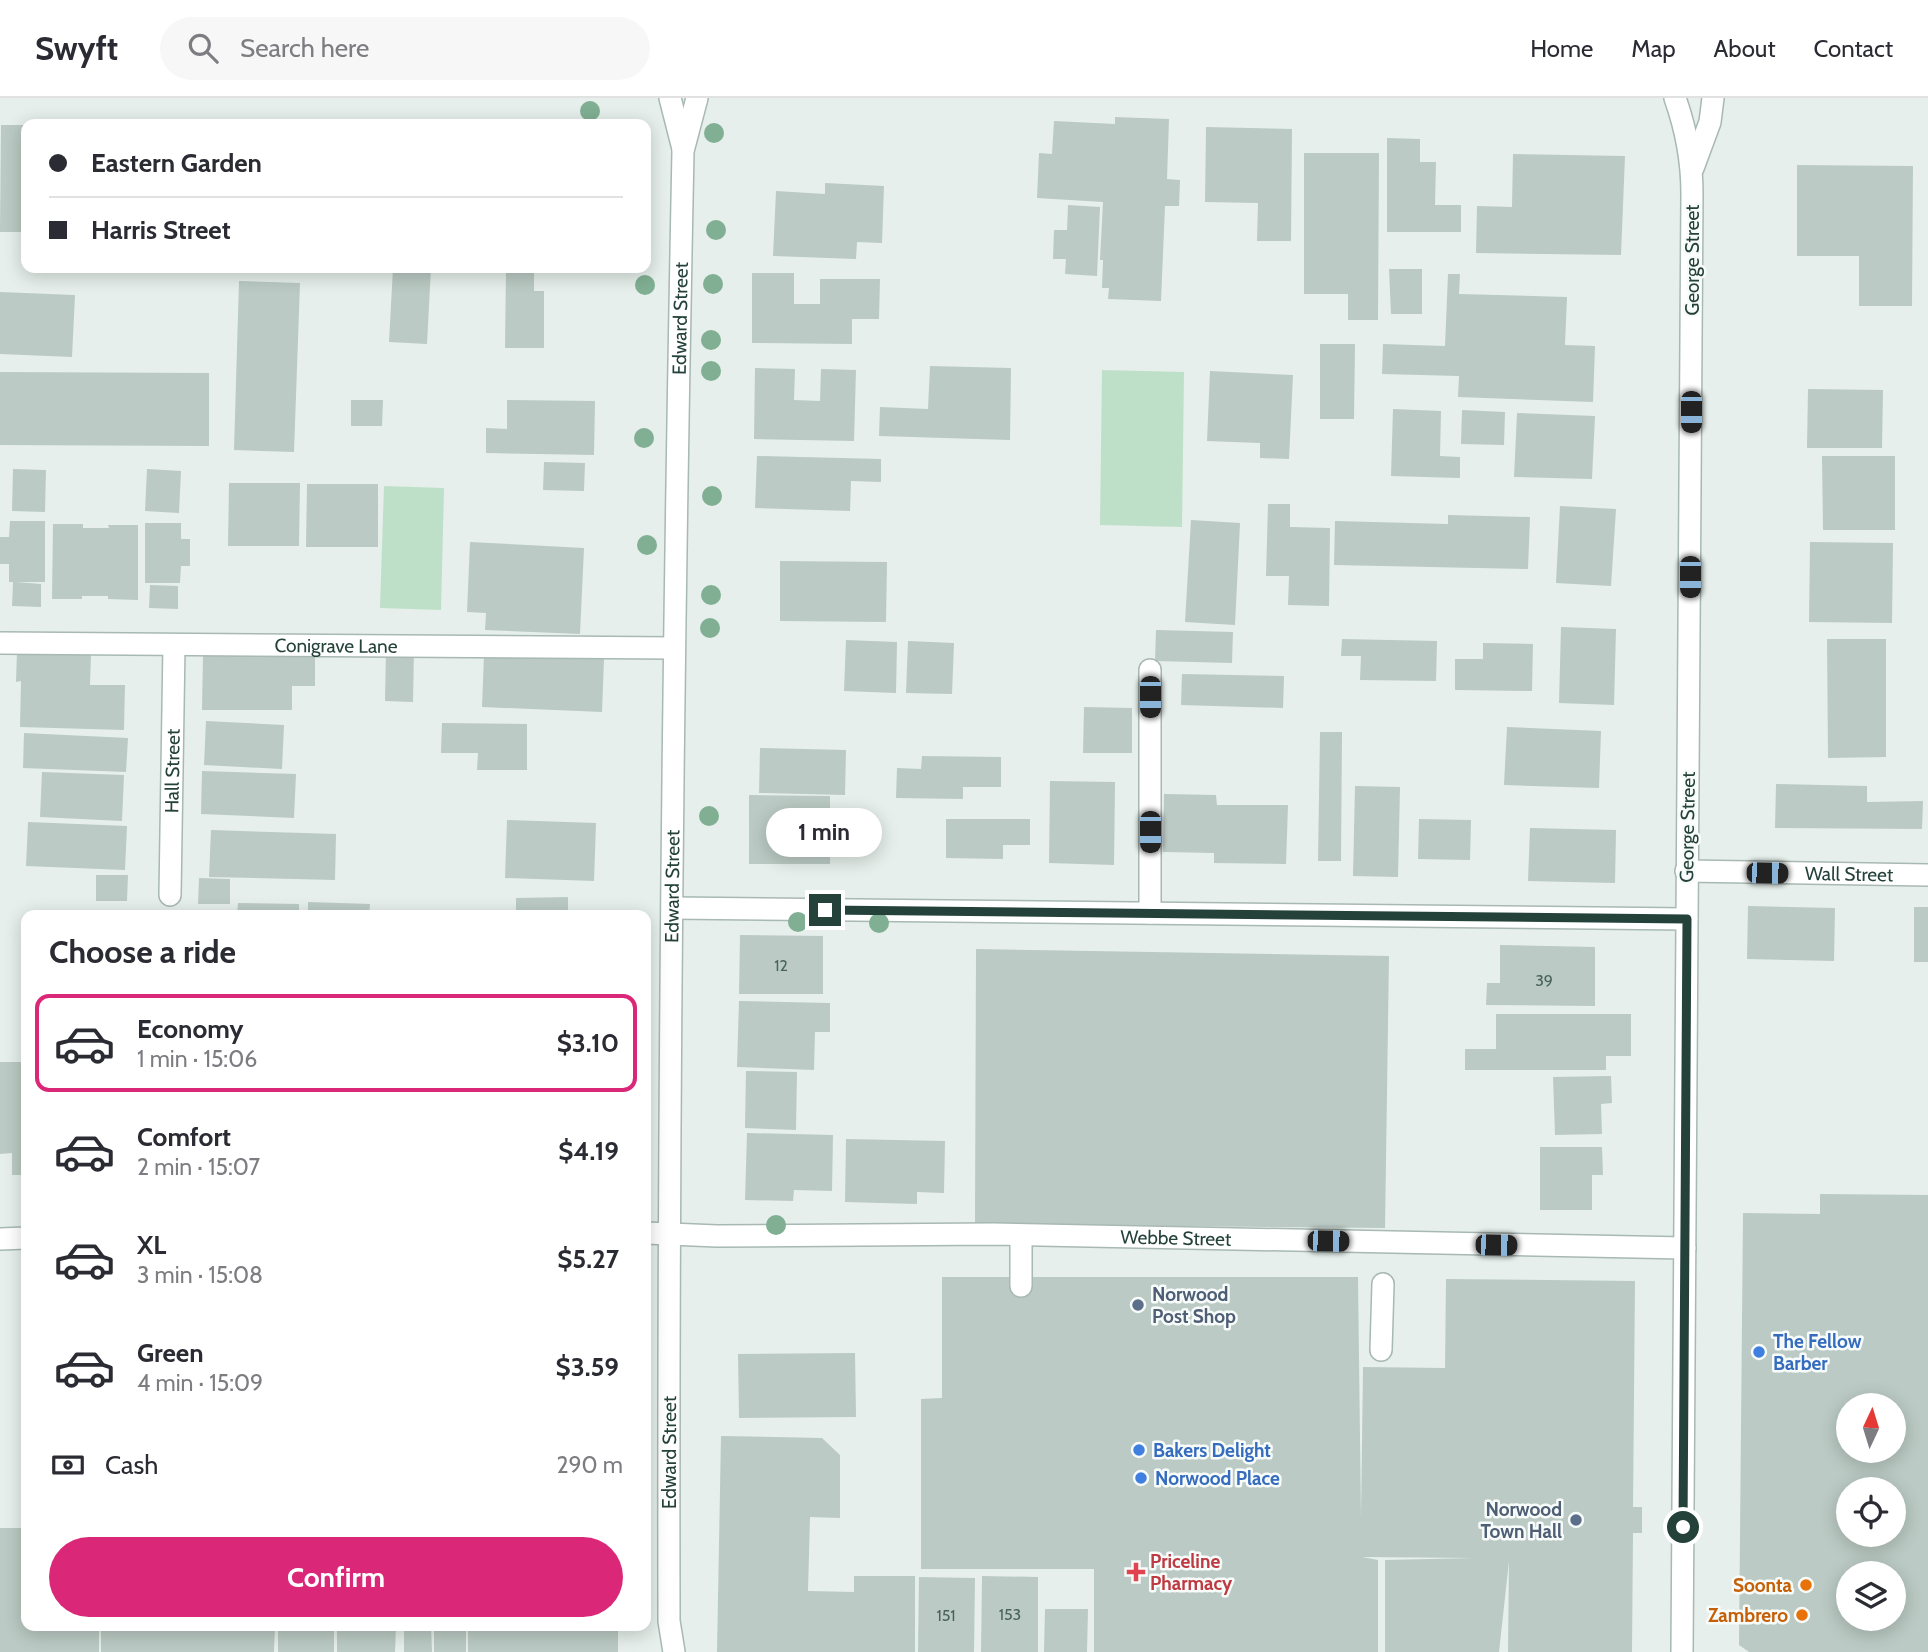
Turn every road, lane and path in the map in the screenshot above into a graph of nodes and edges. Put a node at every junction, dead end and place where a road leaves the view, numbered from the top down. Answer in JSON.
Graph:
{"nodes":[{"id":1,"x":670,"y":98,"type":"edge"},
{"id":2,"x":697,"y":98,"type":"edge"},
{"id":3,"x":1675,"y":98,"type":"edge"},
{"id":4,"x":1713,"y":98,"type":"edge"},
{"id":5,"x":683,"y":151,"type":"junction"},
{"id":6,"x":1692,"y":170,"type":"junction"},
{"id":7,"x":0,"y":643,"type":"edge"},
{"id":8,"x":174,"y":645,"type":"junction"},
{"id":9,"x":673,"y":648,"type":"junction"},
{"id":10,"x":1150,"y":670,"type":"dead end"},
{"id":11,"x":1686,"y":872,"type":"junction"},
{"id":12,"x":1928,"y":875,"type":"edge"},
{"id":13,"x":170,"y":895,"type":"dead end"},
{"id":14,"x":673,"y":908,"type":"junction"},
{"id":15,"x":1150,"y":913,"type":"junction"},
{"id":16,"x":1687,"y":919,"type":"junction"},
{"id":17,"x":651,"y":1233,"type":"edge"},
{"id":18,"x":668,"y":1235,"type":"junction"},
{"id":19,"x":1021,"y":1235,"type":"junction"},
{"id":20,"x":21,"y":1238,"type":"edge"},
{"id":21,"x":0,"y":1239,"type":"edge"},
{"id":22,"x":1685,"y":1248,"type":"junction"},
{"id":23,"x":1382,"y":1284,"type":"dead end"},
{"id":24,"x":1021,"y":1286,"type":"dead end"},
{"id":25,"x":1381,"y":1350,"type":"dead end"},
{"id":26,"x":669,"y":1621,"type":"junction"},
{"id":27,"x":660,"y":1652,"type":"edge"},
{"id":28,"x":674,"y":1652,"type":"edge"},
{"id":29,"x":1682,"y":1652,"type":"edge"}],
"edges":[{"from":1,"to":5,"type":"street","name":"Edward Street"},
{"from":2,"to":5,"type":"street","name":"Edward Street"},
{"from":3,"to":6,"type":"street","name":"George Street"},
{"from":4,"to":6,"type":"street","name":"George Street"},
{"from":5,"to":9,"type":"street","name":"Edward Street"},
{"from":6,"to":11,"type":"street","name":"George Street"},
{"from":7,"to":8,"type":"street","name":"Conigrave Lane"},
{"from":8,"to":9,"type":"street","name":"Conigrave Lane"},
{"from":8,"to":13,"type":"street","name":"Hall Street"},
{"from":9,"to":14,"type":"street","name":"Edward Street"},
{"from":10,"to":15,"type":"street"},
{"from":11,"to":12,"type":"street","name":"Wall Street"},
{"from":11,"to":16,"type":"street","name":"George Street"},
{"from":14,"to":15,"type":"street"},
{"from":14,"to":18,"type":"street","name":"Edward Street"},
{"from":15,"to":16,"type":"street"},
{"from":16,"to":22,"type":"street","name":"George Street"},
{"from":17,"to":18,"type":"street","name":"Webbe Street"},
{"from":18,"to":19,"type":"street","name":"Webbe Street"},
{"from":18,"to":26,"type":"street","name":"Edward Street"},
{"from":19,"to":22,"type":"street","name":"Webbe Street"},
{"from":19,"to":24,"type":"street"},
{"from":20,"to":21,"type":"street"},
{"from":22,"to":29,"type":"street","name":"George Street"},
{"from":23,"to":25,"type":"street"},
{"from":26,"to":27,"type":"street","name":"Edward Street"},
{"from":26,"to":28,"type":"street","name":"Edward Street"}]}
